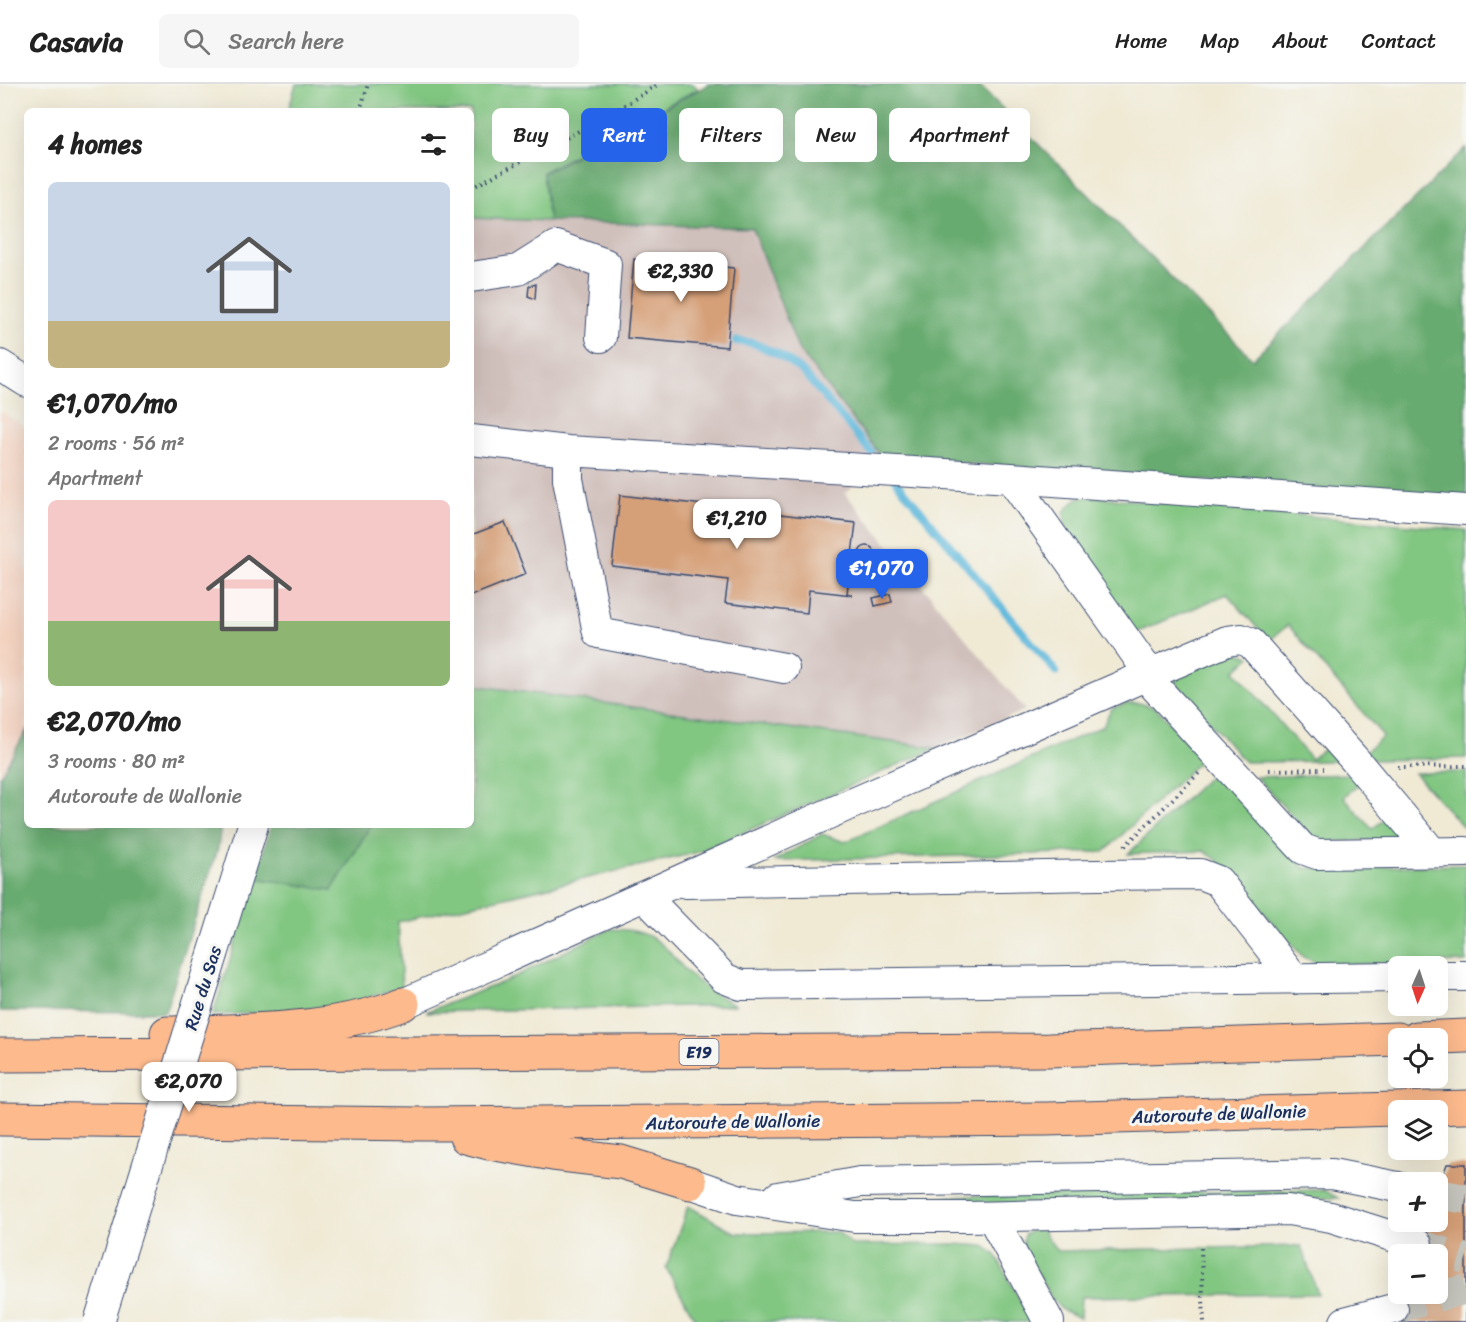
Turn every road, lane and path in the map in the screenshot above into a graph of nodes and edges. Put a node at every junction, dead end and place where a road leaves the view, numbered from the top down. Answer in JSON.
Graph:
{"nodes":[{"id":1,"x":368,"y":84,"type":"edge"},
{"id":2,"x":659,"y":84,"type":"edge"},
{"id":3,"x":361,"y":108,"type":"edge"},
{"id":4,"x":474,"y":186,"type":"edge"},
{"id":5,"x":474,"y":277,"type":"edge"},
{"id":6,"x":601,"y":337,"type":"dead end"},
{"id":7,"x":0,"y":365,"type":"edge"},
{"id":8,"x":24,"y":380,"type":"edge"},
{"id":9,"x":474,"y":440,"type":"edge"},
{"id":10,"x":568,"y":451,"type":"junction"},
{"id":11,"x":1011,"y":478,"type":"junction"},
{"id":12,"x":1466,"y":510,"type":"edge"},
{"id":13,"x":784,"y":668,"type":"dead end"},
{"id":14,"x":1148,"y":675,"type":"junction"},
{"id":15,"x":252,"y":828,"type":"edge"},
{"id":16,"x":1432,"y":852,"type":"junction"},
{"id":17,"x":1466,"y":852,"type":"edge"},
{"id":18,"x":673,"y":883,"type":"junction"},
{"id":19,"x":644,"y":896,"type":"junction"},
{"id":20,"x":1448,"y":976,"type":"edge"},
{"id":21,"x":1466,"y":976,"type":"edge"},
{"id":22,"x":1388,"y":977,"type":"edge"},
{"id":23,"x":1294,"y":979,"type":"junction"},
{"id":24,"x":403,"y":1004,"type":"joint"},
{"id":25,"x":1466,"y":1036,"type":"edge"},
{"id":26,"x":1448,"y":1037,"type":"edge"},
{"id":27,"x":1388,"y":1039,"type":"edge"},
{"id":28,"x":0,"y":1041,"type":"edge"},
{"id":29,"x":0,"y":1055,"type":"edge"},
{"id":30,"x":1466,"y":1107,"type":"edge"},
{"id":31,"x":0,"y":1119,"type":"edge"},
{"id":32,"x":421,"y":1124,"type":"junction"},
{"id":33,"x":690,"y":1183,"type":"joint"},
{"id":34,"x":1388,"y":1185,"type":"edge"},
{"id":35,"x":755,"y":1201,"type":"junction"},
{"id":36,"x":992,"y":1217,"type":"junction"},
{"id":37,"x":1417,"y":1244,"type":"tunnel mouth"},
{"id":38,"x":1201,"y":1248,"type":"dead end"},
{"id":39,"x":1393,"y":1309,"type":"tunnel mouth"},
{"id":40,"x":99,"y":1322,"type":"edge"},
{"id":41,"x":1049,"y":1322,"type":"edge"},
{"id":42,"x":1204,"y":1322,"type":"edge"},
{"id":43,"x":1345,"y":1322,"type":"edge"}],
"edges":[{"from":1,"to":3,"type":"path"},
{"from":2,"to":4,"type":"path"},
{"from":5,"to":6,"type":"street"},
{"from":7,"to":8,"type":"street"},
{"from":9,"to":10,"type":"street"},
{"from":10,"to":11,"type":"street"},
{"from":10,"to":13,"type":"street"},
{"from":11,"to":12,"type":"street"},
{"from":11,"to":14,"type":"street"},
{"from":14,"to":16,"type":"street"},
{"from":14,"to":16,"type":"street"},
{"from":14,"to":18,"type":"street"},
{"from":15,"to":40,"type":"street","name":"Rue du Sas","bridge":true},
{"from":16,"to":17,"type":"street"},
{"from":18,"to":19,"type":"street"},
{"from":18,"to":23,"type":"street"},
{"from":19,"to":23,"type":"street"},
{"from":19,"to":24,"type":"street"},
{"from":20,"to":21,"type":"street"},
{"from":22,"to":23,"type":"street"},
{"from":24,"to":28,"type":"highway"},
{"from":25,"to":26,"type":"highway"},
{"from":27,"to":29,"type":"highway","number":"E19"},
{"from":30,"to":32,"type":"highway","name":"Autoroute de Wallonie"},
{"from":31,"to":32,"type":"highway","name":"Autoroute de Wallonie"},
{"from":32,"to":33,"type":"highway"},
{"from":33,"to":35,"type":"street"},
{"from":34,"to":35,"type":"street"},
{"from":35,"to":36,"type":"street"},
{"from":36,"to":37,"type":"street"},
{"from":36,"to":41,"type":"street"},
{"from":38,"to":42,"type":"path"},
{"from":39,"to":43,"type":"street"}]}
